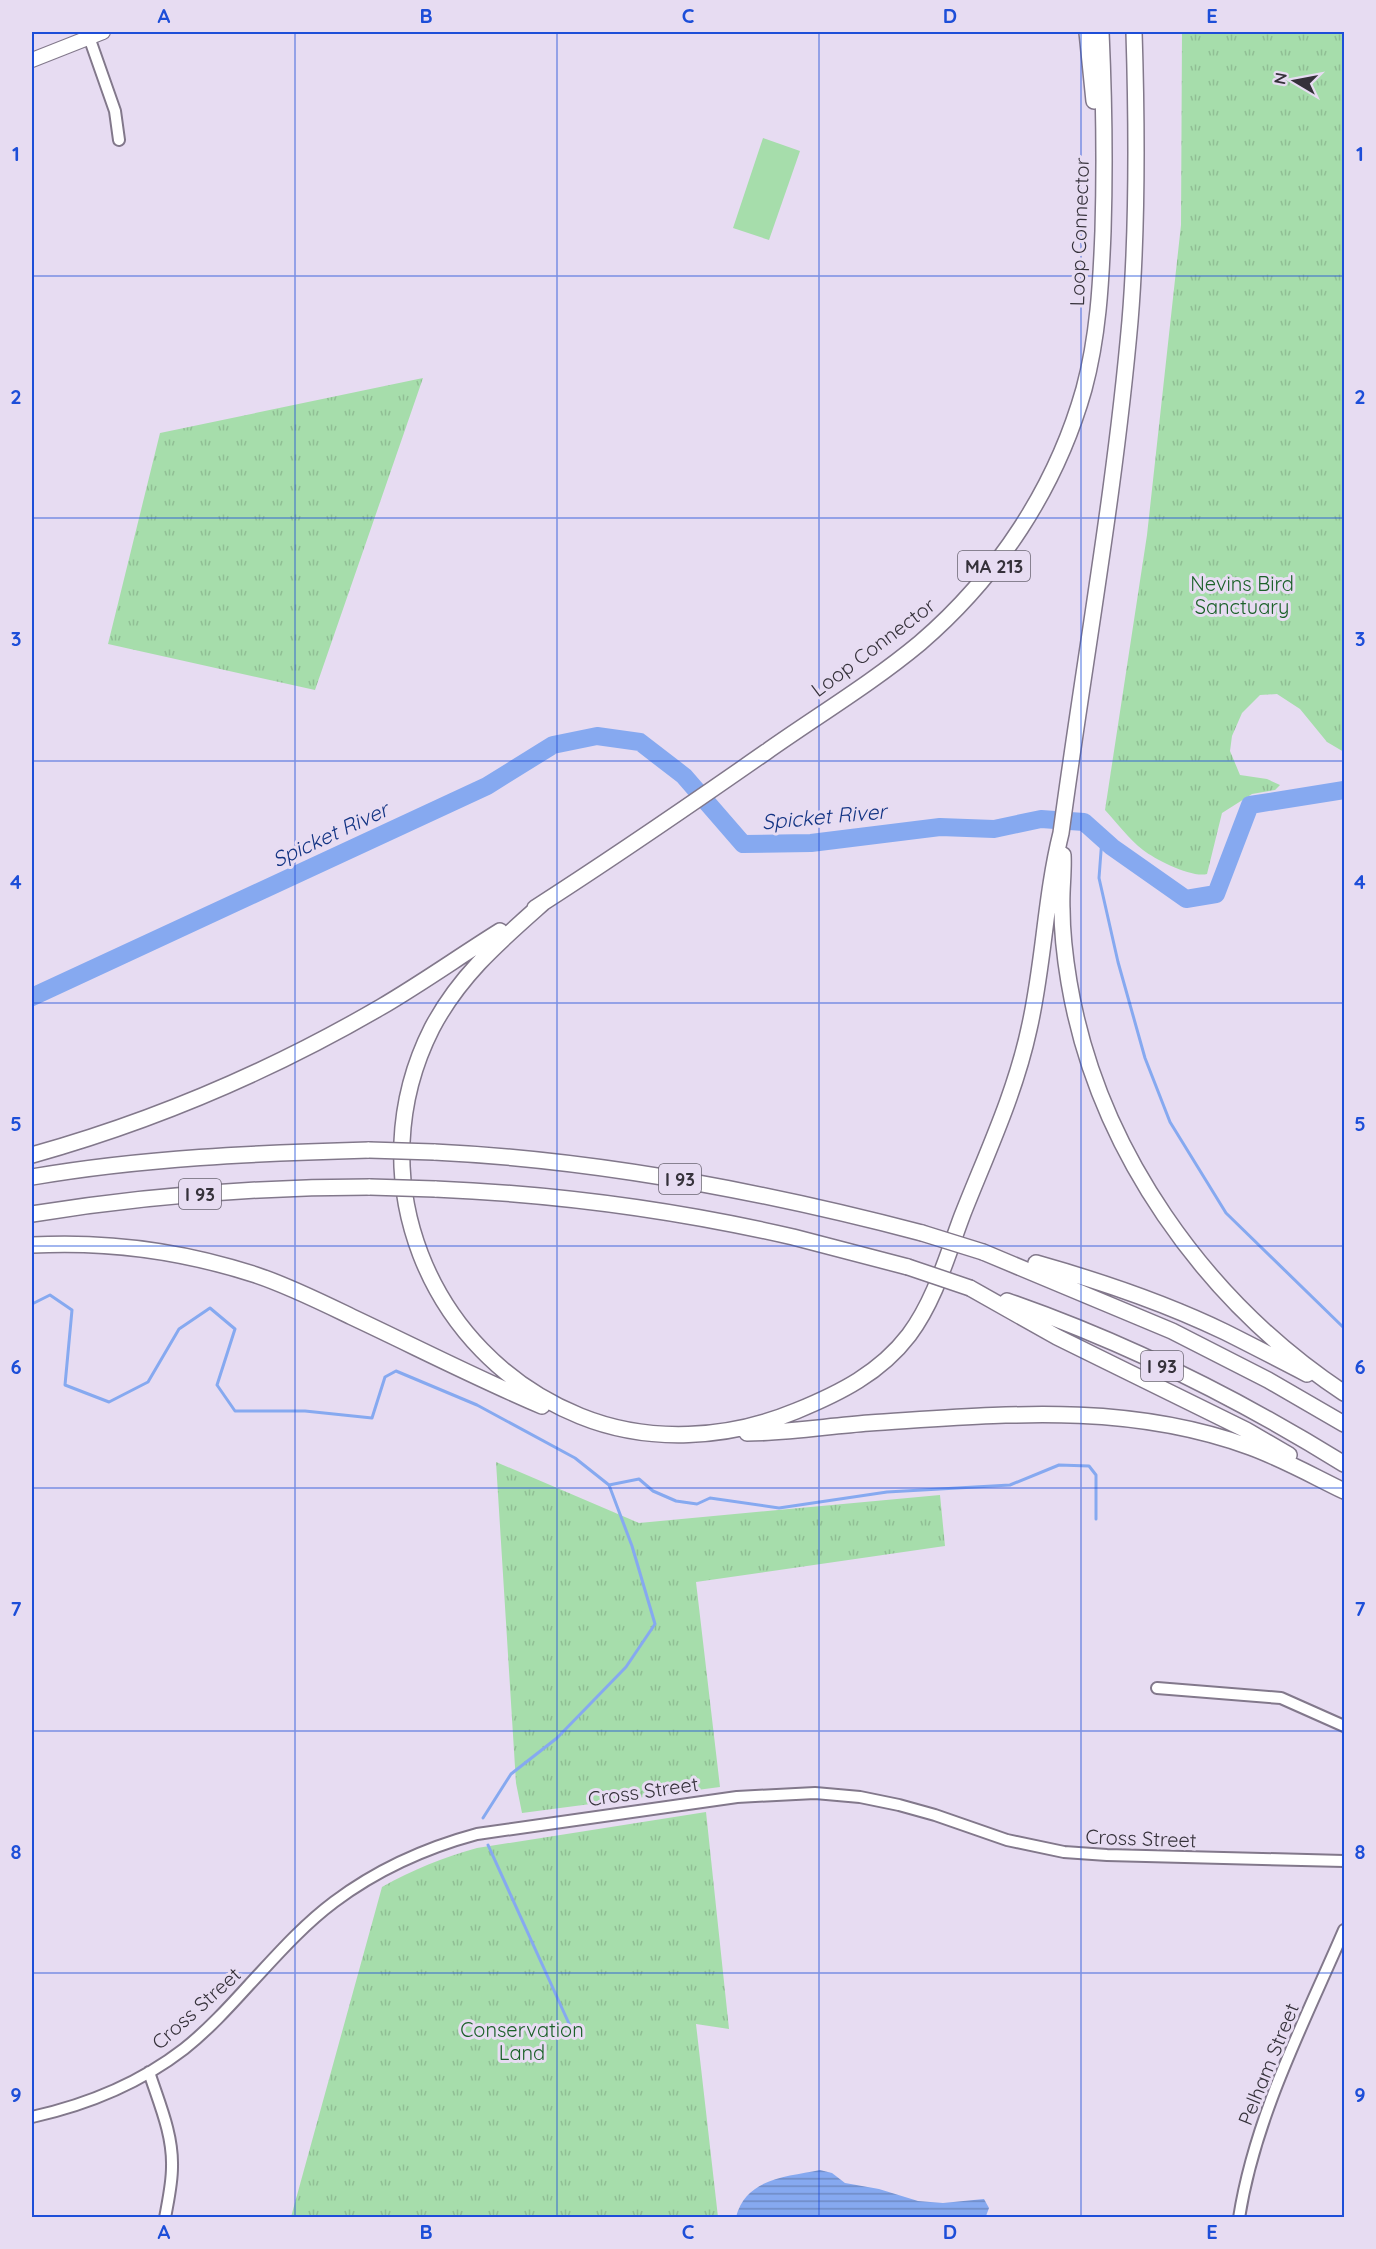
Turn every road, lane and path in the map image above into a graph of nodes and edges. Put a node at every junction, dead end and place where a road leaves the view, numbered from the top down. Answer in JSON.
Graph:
{"nodes":[{"id":1,"x":103,"y":32,"type":"edge"},
{"id":2,"x":1087,"y":32,"type":"edge"},
{"id":3,"x":1101,"y":32,"type":"edge"},
{"id":4,"x":1134,"y":32,"type":"edge"},
{"id":5,"x":1141,"y":32,"type":"edge"},
{"id":6,"x":89,"y":37,"type":"junction"},
{"id":7,"x":32,"y":60,"type":"edge"},
{"id":8,"x":1135,"y":85,"type":"junction"},
{"id":9,"x":119,"y":141,"type":"dead end"},
{"id":10,"x":1104,"y":214,"type":"junction"},
{"id":11,"x":1061,"y":833,"type":"junction"},
{"id":12,"x":543,"y":903,"type":"junction"},
{"id":13,"x":32,"y":1155,"type":"edge"},
{"id":14,"x":32,"y":1177,"type":"edge"},
{"id":15,"x":32,"y":1214,"type":"edge"},
{"id":16,"x":32,"y":1245,"type":"edge"},
{"id":17,"x":983,"y":1252,"type":"junction"},
{"id":18,"x":970,"y":1288,"type":"junction"},
{"id":19,"x":1344,"y":1393,"type":"edge"},
{"id":20,"x":588,"y":1419,"type":"junction"},
{"id":21,"x":1344,"y":1424,"type":"edge"},
{"id":22,"x":705,"y":1434,"type":"junction"},
{"id":23,"x":1344,"y":1464,"type":"edge"},
{"id":24,"x":1344,"y":1490,"type":"edge"},
{"id":25,"x":1157,"y":1688,"type":"dead end"},
{"id":26,"x":1344,"y":1726,"type":"edge"},
{"id":27,"x":1344,"y":1861,"type":"edge"},
{"id":28,"x":1344,"y":1930,"type":"edge"},
{"id":29,"x":149,"y":2072,"type":"junction"},
{"id":30,"x":32,"y":2117,"type":"edge"},
{"id":31,"x":165,"y":2217,"type":"edge"},
{"id":32,"x":1239,"y":2217,"type":"edge"}],
"edges":[{"from":1,"to":6,"type":"main road"},
{"from":2,"to":10,"type":"highway"},
{"from":3,"to":10,"type":"highway","name":"Loop Connector","number":"MA 213"},
{"from":4,"to":8,"type":"highway"},
{"from":5,"to":8,"type":"highway"},
{"from":6,"to":7,"type":"main road"},
{"from":6,"to":9,"type":"street"},
{"from":8,"to":11,"type":"highway"},
{"from":10,"to":12,"type":"highway","name":"Loop Connector","number":"MA 213"},
{"from":11,"to":19,"type":"highway"},
{"from":11,"to":22,"type":"highway"},
{"from":12,"to":13,"type":"highway"},
{"from":12,"to":20,"type":"highway"},
{"from":14,"to":17,"type":"highway","number":"I 93","bridge":true},
{"from":15,"to":18,"type":"highway","number":"I 93","bridge":true},
{"from":16,"to":20,"type":"highway"},
{"from":17,"to":19,"type":"highway"},
{"from":17,"to":21,"type":"highway","number":"I 93"},
{"from":18,"to":23,"type":"highway","number":"I 93"},
{"from":18,"to":24,"type":"highway"},
{"from":20,"to":22,"type":"highway"},
{"from":22,"to":24,"type":"highway"},
{"from":25,"to":26,"type":"street"},
{"from":27,"to":29,"type":"street","name":"Cross Street"},
{"from":28,"to":32,"type":"street","name":"Pelham Street"},
{"from":29,"to":30,"type":"street","name":"Cross Street"},
{"from":29,"to":31,"type":"street"}]}
